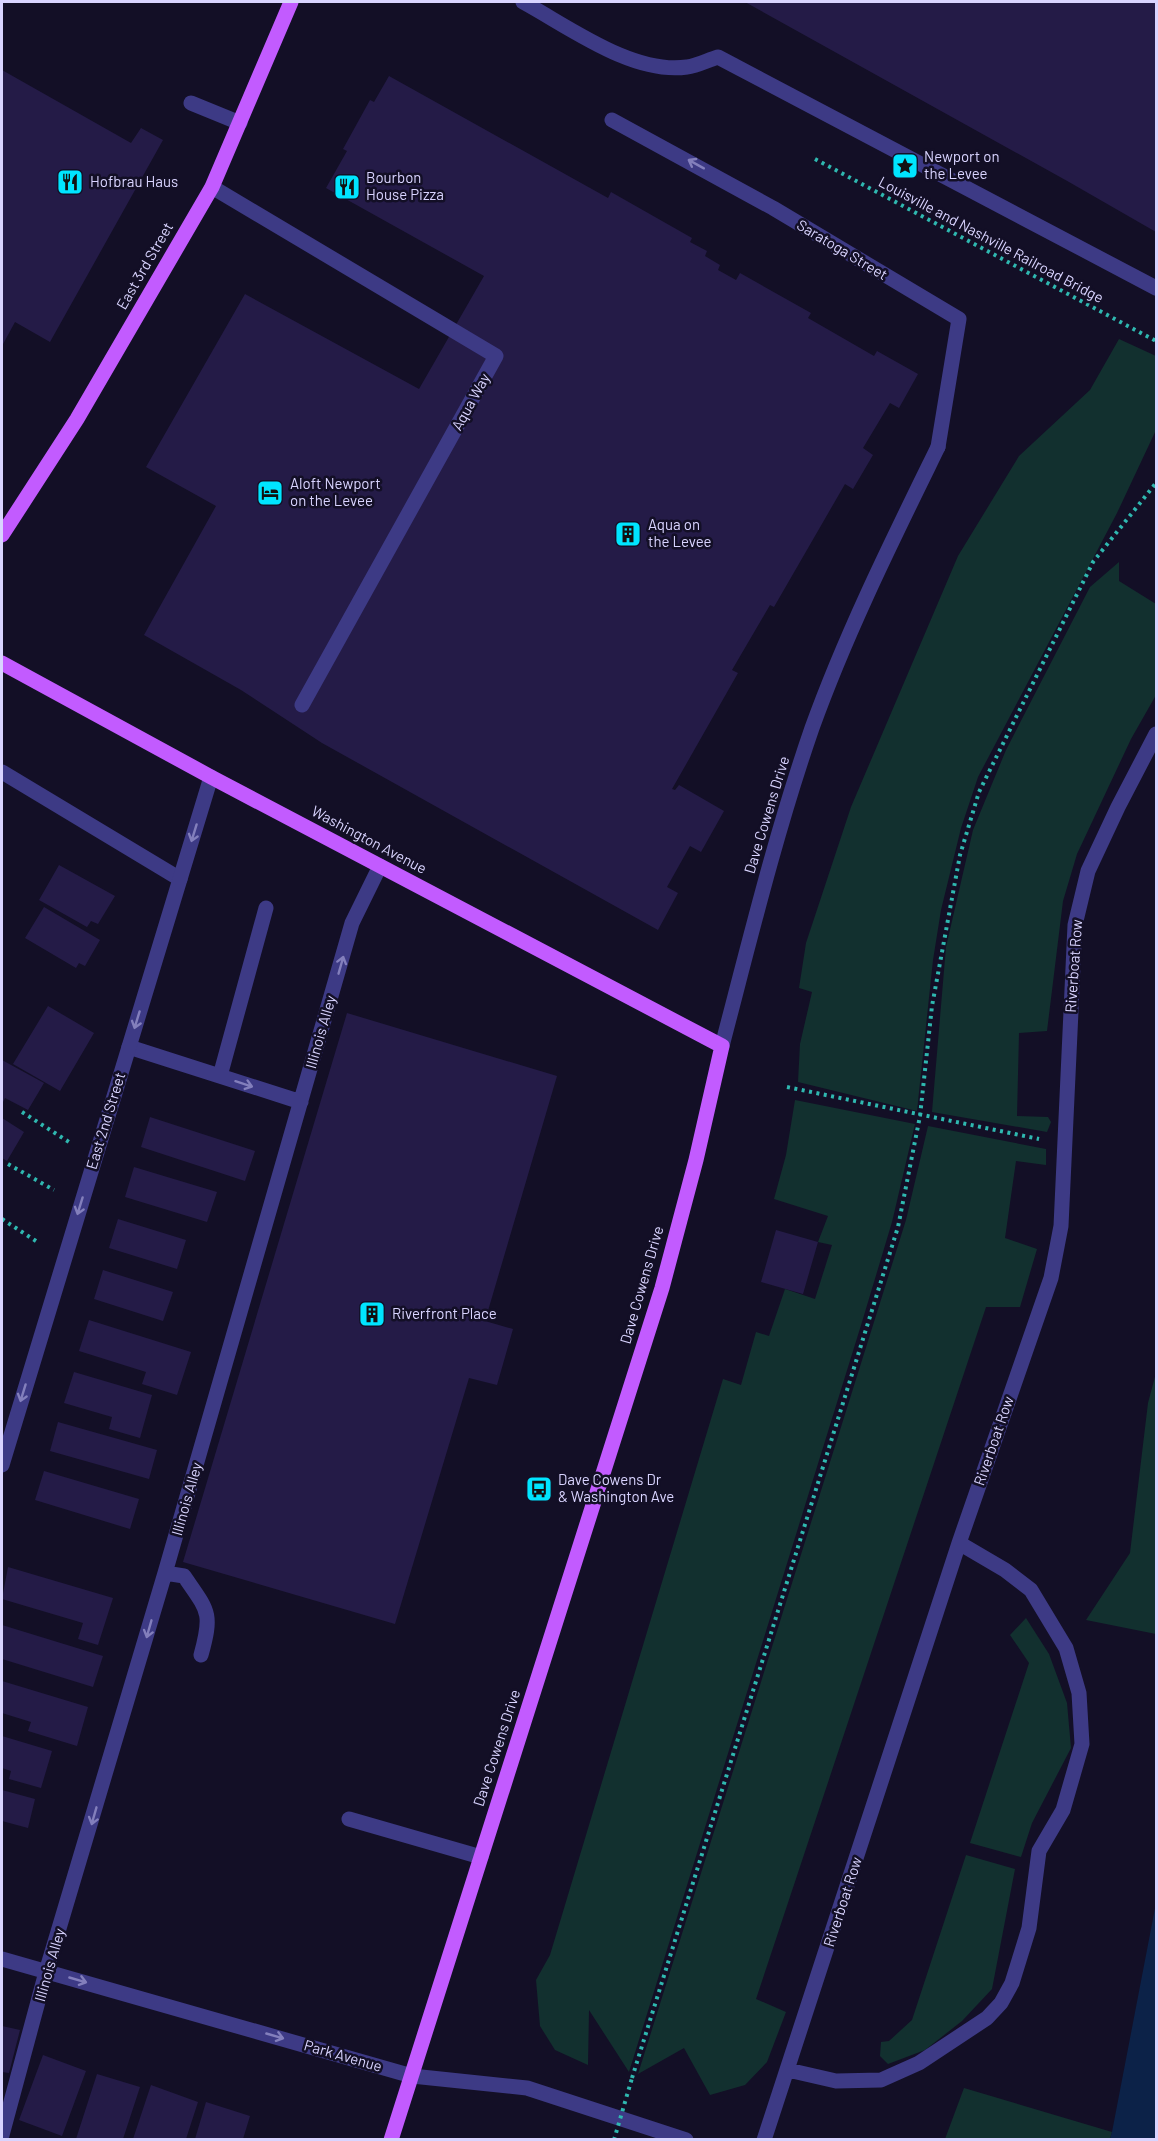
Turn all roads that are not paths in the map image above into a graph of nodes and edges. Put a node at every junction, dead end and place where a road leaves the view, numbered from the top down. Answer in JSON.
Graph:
{"nodes":[{"id":1,"x":291,"y":2,"type":"edge"},
{"id":2,"x":523,"y":2,"type":"edge"},
{"id":3,"x":191,"y":103,"type":"dead end"},
{"id":4,"x":612,"y":120,"type":"dead end"},
{"id":5,"x":240,"y":123,"type":"junction"},
{"id":6,"x":212,"y":187,"type":"junction"},
{"id":7,"x":1156,"y":288,"type":"edge"},
{"id":8,"x":938,"y":447,"type":"joint"},
{"id":9,"x":2,"y":535,"type":"edge"},
{"id":10,"x":2,"y":663,"type":"edge"},
{"id":11,"x":302,"y":705,"type":"dead end"},
{"id":12,"x":1156,"y":734,"type":"edge"},
{"id":13,"x":2,"y":772,"type":"edge"},
{"id":14,"x":211,"y":777,"type":"junction"},
{"id":15,"x":380,"y":866,"type":"junction"},
{"id":16,"x":180,"y":879,"type":"junction"},
{"id":17,"x":266,"y":908,"type":"dead end"},
{"id":18,"x":722,"y":1046,"type":"junction"},
{"id":19,"x":129,"y":1047,"type":"junction"},
{"id":20,"x":220,"y":1076,"type":"junction"},
{"id":21,"x":301,"y":1102,"type":"junction"},
{"id":22,"x":2,"y":1465,"type":"edge"},
{"id":23,"x":959,"y":1543,"type":"junction"},
{"id":24,"x":165,"y":1573,"type":"junction"},
{"id":25,"x":201,"y":1655,"type":"dead end"},
{"id":26,"x":349,"y":1819,"type":"dead end"},
{"id":27,"x":481,"y":1857,"type":"junction"},
{"id":28,"x":2,"y":1959,"type":"edge"},
{"id":29,"x":46,"y":1972,"type":"junction"},
{"id":30,"x":789,"y":2070,"type":"junction"},
{"id":31,"x":412,"y":2076,"type":"junction"},
{"id":32,"x":2,"y":2135,"type":"edge"},
{"id":33,"x":391,"y":2139,"type":"edge"},
{"id":34,"x":686,"y":2139,"type":"edge"},
{"id":35,"x":764,"y":2139,"type":"edge"}],
"edges":[{"from":1,"to":5,"type":"main road","name":"East 3rd Street"},
{"from":2,"to":7,"type":"street"},
{"from":3,"to":5,"type":"street"},
{"from":8,"to":4,"type":"street","name":"Saratoga Street","one_way":true},
{"from":5,"to":6,"type":"main road","name":"East 3rd Street"},
{"from":6,"to":9,"type":"main road","name":"East 3rd Street"},
{"from":6,"to":11,"type":"street","name":"Aqua Way"},
{"from":8,"to":18,"type":"street","name":"Dave Cowens Drive"},
{"from":10,"to":14,"type":"main road","name":"Washington Avenue"},
{"from":12,"to":23,"type":"street","name":"Riverboat Row"},
{"from":13,"to":16,"type":"street"},
{"from":14,"to":15,"type":"main road","name":"Washington Avenue"},
{"from":14,"to":16,"type":"street","name":"East 2nd Street","one_way":true},
{"from":15,"to":18,"type":"main road","name":"Washington Avenue"},
{"from":21,"to":15,"type":"street","name":"Illinois Alley","one_way":true},
{"from":16,"to":19,"type":"street","name":"East 2nd Street","one_way":true},
{"from":17,"to":20,"type":"street"},
{"from":18,"to":27,"type":"main road","name":"Dave Cowens Drive"},
{"from":19,"to":20,"type":"street"},
{"from":19,"to":22,"type":"street","name":"East 2nd Street","one_way":true},
{"from":20,"to":21,"type":"street","one_way":true},
{"from":21,"to":24,"type":"street","name":"Illinois Alley"},
{"from":23,"to":30,"type":"street","name":"Riverboat Row"},
{"from":23,"to":30,"type":"street"},
{"from":24,"to":25,"type":"street"},
{"from":24,"to":29,"type":"street","name":"Illinois Alley","one_way":true},
{"from":26,"to":27,"type":"street"},
{"from":27,"to":31,"type":"main road","name":"Dave Cowens Drive"},
{"from":28,"to":29,"type":"street","name":"Park Avenue"},
{"from":29,"to":31,"type":"street","name":"Park Avenue","one_way":true},
{"from":29,"to":32,"type":"street","name":"Illinois Alley"},
{"from":30,"to":35,"type":"street","name":"Riverboat Row"},
{"from":31,"to":33,"type":"main road","name":"Dave Cowens Drive"},
{"from":31,"to":34,"type":"street","name":"Park Avenue"}]}
